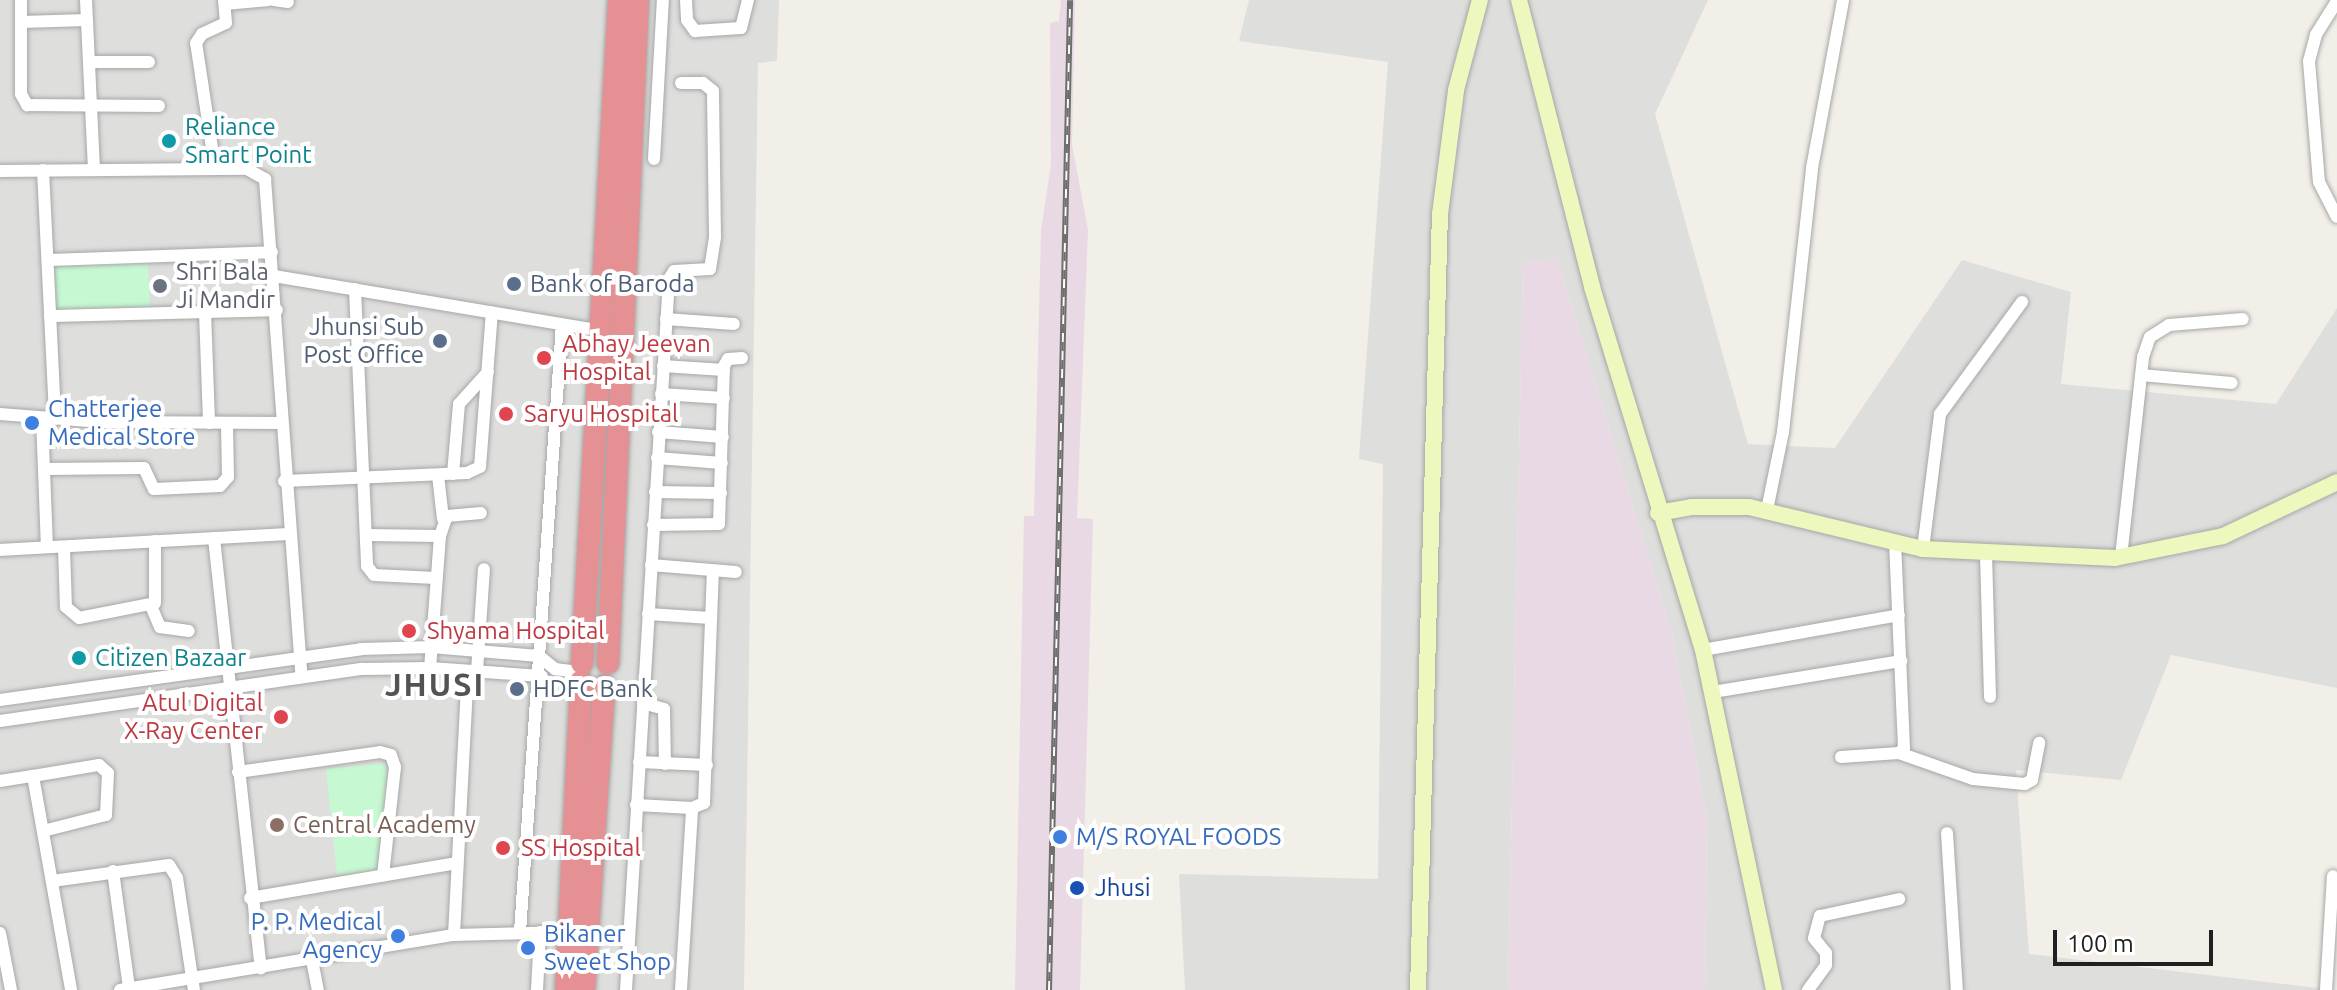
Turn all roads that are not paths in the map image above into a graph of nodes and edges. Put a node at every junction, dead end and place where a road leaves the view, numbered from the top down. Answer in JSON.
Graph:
{"nodes":[{"id":1,"x":21,"y":0,"type":"edge"},
{"id":2,"x":86,"y":0,"type":"edge"},
{"id":3,"x":272,"y":0,"type":"edge"},
{"id":4,"x":619,"y":0,"type":"edge"},
{"id":5,"x":638,"y":0,"type":"edge"},
{"id":6,"x":663,"y":0,"type":"edge"},
{"id":7,"x":686,"y":0,"type":"edge"},
{"id":8,"x":748,"y":0,"type":"edge"},
{"id":9,"x":1480,"y":0,"type":"edge"},
{"id":10,"x":1519,"y":0,"type":"edge"},
{"id":11,"x":1843,"y":0,"type":"edge"},
{"id":12,"x":2337,"y":1,"type":"edge"},
{"id":13,"x":224,"y":2,"type":"edge"},
{"id":14,"x":288,"y":2,"type":"dead end"},
{"id":15,"x":87,"y":20,"type":"junction"},
{"id":16,"x":21,"y":22,"type":"junction"},
{"id":17,"x":89,"y":62,"type":"junction"},
{"id":18,"x":149,"y":62,"type":"dead end"},
{"id":19,"x":681,"y":83,"type":"dead end"},
{"id":20,"x":159,"y":106,"type":"dead end"},
{"id":21,"x":91,"y":108,"type":"junction"},
{"id":22,"x":654,"y":159,"type":"dead end"},
{"id":23,"x":215,"y":168,"type":"junction"},
{"id":24,"x":43,"y":170,"type":"junction"},
{"id":25,"x":94,"y":170,"type":"junction"},
{"id":26,"x":0,"y":171,"type":"edge"},
{"id":27,"x":2337,"y":217,"type":"edge"},
{"id":28,"x":272,"y":252,"type":"junction"},
{"id":29,"x":48,"y":260,"type":"junction"},
{"id":30,"x":274,"y":276,"type":"junction"},
{"id":31,"x":355,"y":289,"type":"junction"},
{"id":32,"x":2022,"y":302,"type":"dead end"},
{"id":33,"x":277,"y":310,"type":"junction"},
{"id":34,"x":205,"y":312,"type":"junction"},
{"id":35,"x":492,"y":312,"type":"junction"},
{"id":36,"x":50,"y":316,"type":"junction"},
{"id":37,"x":666,"y":319,"type":"junction"},
{"id":38,"x":2243,"y":319,"type":"dead end"},
{"id":39,"x":562,"y":324,"type":"junction"},
{"id":40,"x":734,"y":324,"type":"dead end"},
{"id":41,"x":602,"y":331,"type":"junction"},
{"id":42,"x":742,"y":358,"type":"dead end"},
{"id":43,"x":663,"y":366,"type":"junction"},
{"id":44,"x":724,"y":370,"type":"junction"},
{"id":45,"x":488,"y":372,"type":"junction"},
{"id":46,"x":2141,"y":375,"type":"junction"},
{"id":47,"x":2232,"y":383,"type":"dead end"},
{"id":48,"x":661,"y":394,"type":"junction"},
{"id":49,"x":724,"y":398,"type":"junction"},
{"id":50,"x":0,"y":414,"type":"edge"},
{"id":51,"x":49,"y":418,"type":"junction"},
{"id":52,"x":209,"y":423,"type":"junction"},
{"id":53,"x":227,"y":423,"type":"junction"},
{"id":54,"x":282,"y":423,"type":"junction"},
{"id":55,"x":658,"y":432,"type":"junction"},
{"id":56,"x":723,"y":437,"type":"junction"},
{"id":57,"x":657,"y":458,"type":"junction"},
{"id":58,"x":722,"y":463,"type":"junction"},
{"id":59,"x":44,"y":469,"type":"junction"},
{"id":60,"x":453,"y":474,"type":"junction"},
{"id":61,"x":438,"y":475,"type":"junction"},
{"id":62,"x":364,"y":478,"type":"junction"},
{"id":63,"x":284,"y":481,"type":"junction"},
{"id":64,"x":2337,"y":482,"type":"edge"},
{"id":65,"x":655,"y":492,"type":"junction"},
{"id":66,"x":721,"y":493,"type":"junction"},
{"id":67,"x":1767,"y":510,"type":"junction"},
{"id":68,"x":481,"y":513,"type":"dead end"},
{"id":69,"x":1658,"y":513,"type":"junction"},
{"id":70,"x":443,"y":519,"type":"junction"},
{"id":71,"x":653,"y":525,"type":"junction"},
{"id":72,"x":287,"y":534,"type":"junction"},
{"id":73,"x":366,"y":535,"type":"junction"},
{"id":74,"x":440,"y":536,"type":"junction"},
{"id":75,"x":214,"y":538,"type":"junction"},
{"id":76,"x":155,"y":541,"type":"junction"},
{"id":77,"x":1895,"y":544,"type":"junction"},
{"id":78,"x":47,"y":547,"type":"junction"},
{"id":79,"x":64,"y":548,"type":"junction"},
{"id":80,"x":1923,"y":549,"type":"junction"},
{"id":81,"x":0,"y":550,"type":"edge"},
{"id":82,"x":1986,"y":554,"type":"junction"},
{"id":83,"x":2121,"y":557,"type":"junction"},
{"id":84,"x":651,"y":565,"type":"junction"},
{"id":85,"x":484,"y":569,"type":"dead end"},
{"id":86,"x":713,"y":570,"type":"junction"},
{"id":87,"x":736,"y":572,"type":"dead end"},
{"id":88,"x":436,"y":578,"type":"junction"},
{"id":89,"x":151,"y":606,"type":"junction"},
{"id":90,"x":648,"y":614,"type":"junction"},
{"id":91,"x":1899,"y":615,"type":"junction"},
{"id":92,"x":711,"y":618,"type":"junction"},
{"id":93,"x":189,"y":631,"type":"dead end"},
{"id":94,"x":431,"y":647,"type":"junction"},
{"id":95,"x":1703,"y":650,"type":"junction"},
{"id":96,"x":478,"y":651,"type":"junction"},
{"id":97,"x":299,"y":654,"type":"junction"},
{"id":98,"x":539,"y":656,"type":"junction"},
{"id":99,"x":1901,"y":661,"type":"junction"},
{"id":100,"x":227,"y":664,"type":"junction"},
{"id":101,"x":430,"y":668,"type":"junction"},
{"id":102,"x":555,"y":669,"type":"junction"},
{"id":103,"x":472,"y":671,"type":"junction"},
{"id":104,"x":581,"y":672,"type":"junction"},
{"id":105,"x":606,"y":674,"type":"junction"},
{"id":106,"x":301,"y":675,"type":"junction"},
{"id":107,"x":537,"y":679,"type":"junction"},
{"id":108,"x":229,"y":685,"type":"junction"},
{"id":109,"x":1713,"y":692,"type":"junction"},
{"id":110,"x":1990,"y":697,"type":"dead end"},
{"id":111,"x":0,"y":700,"type":"edge"},
{"id":112,"x":643,"y":703,"type":"junction"},
{"id":113,"x":0,"y":714,"type":"edge"},
{"id":114,"x":0,"y":721,"type":"edge"},
{"id":115,"x":2039,"y":743,"type":"dead end"},
{"id":116,"x":1899,"y":753,"type":"junction"},
{"id":117,"x":1841,"y":757,"type":"dead end"},
{"id":118,"x":639,"y":762,"type":"junction"},
{"id":119,"x":665,"y":764,"type":"junction"},
{"id":120,"x":707,"y":765,"type":"junction"},
{"id":121,"x":238,"y":772,"type":"junction"},
{"id":122,"x":33,"y":776,"type":"junction"},
{"id":123,"x":0,"y":781,"type":"edge"},
{"id":124,"x":636,"y":805,"type":"junction"},
{"id":125,"x":692,"y":808,"type":"junction"},
{"id":126,"x":43,"y":831,"type":"junction"},
{"id":127,"x":1947,"y":833,"type":"dead end"},
{"id":128,"x":457,"y":863,"type":"junction"},
{"id":129,"x":113,"y":871,"type":"junction"},
{"id":130,"x":383,"y":875,"type":"junction"},
{"id":131,"x":2333,"y":876,"type":"dead end"},
{"id":132,"x":52,"y":881,"type":"junction"},
{"id":133,"x":250,"y":898,"type":"junction"},
{"id":134,"x":1899,"y":899,"type":"dead end"},
{"id":135,"x":520,"y":932,"type":"junction"},
{"id":136,"x":540,"y":932,"type":"junction"},
{"id":137,"x":569,"y":932,"type":"junction"},
{"id":138,"x":0,"y":933,"type":"edge"},
{"id":139,"x":454,"y":935,"type":"junction"},
{"id":140,"x":312,"y":960,"type":"junction"},
{"id":141,"x":261,"y":968,"type":"junction"},
{"id":142,"x":2330,"y":983,"type":"edge"},
{"id":143,"x":193,"y":984,"type":"edge"},
{"id":144,"x":124,"y":989,"type":"edge"},
{"id":145,"x":11,"y":990,"type":"edge"},
{"id":146,"x":71,"y":990,"type":"edge"},
{"id":147,"x":318,"y":990,"type":"edge"},
{"id":148,"x":537,"y":990,"type":"edge"},
{"id":149,"x":566,"y":990,"type":"edge"},
{"id":150,"x":584,"y":990,"type":"edge"},
{"id":151,"x":626,"y":990,"type":"edge"},
{"id":152,"x":681,"y":990,"type":"edge"},
{"id":153,"x":1418,"y":990,"type":"edge"},
{"id":154,"x":1774,"y":990,"type":"edge"},
{"id":155,"x":1808,"y":990,"type":"edge"},
{"id":156,"x":1957,"y":990,"type":"edge"}],
"edges":[{"from":1,"to":16,"type":"street"},
{"from":2,"to":15,"type":"street"},
{"from":3,"to":13,"type":"street"},
{"from":3,"to":14,"type":"street"},
{"from":4,"to":41,"type":"highway"},
{"from":5,"to":105,"type":"highway"},
{"from":6,"to":22,"type":"street"},
{"from":7,"to":8,"type":"street"},
{"from":9,"to":153,"type":"street"},
{"from":10,"to":69,"type":"street"},
{"from":11,"to":67,"type":"street"},
{"from":12,"to":27,"type":"street"},
{"from":13,"to":23,"type":"street"},
{"from":15,"to":16,"type":"street"},
{"from":15,"to":17,"type":"street"},
{"from":16,"to":21,"type":"street"},
{"from":17,"to":18,"type":"street"},
{"from":17,"to":21,"type":"street"},
{"from":19,"to":37,"type":"street"},
{"from":20,"to":21,"type":"street"},
{"from":21,"to":25,"type":"street"},
{"from":23,"to":25,"type":"street"},
{"from":23,"to":28,"type":"street"},
{"from":24,"to":25,"type":"street"},
{"from":24,"to":26,"type":"street"},
{"from":24,"to":29,"type":"street"},
{"from":28,"to":29,"type":"street"},
{"from":28,"to":30,"type":"street"},
{"from":29,"to":36,"type":"street"},
{"from":30,"to":31,"type":"street"},
{"from":30,"to":33,"type":"street"},
{"from":31,"to":35,"type":"street"},
{"from":31,"to":62,"type":"street"},
{"from":32,"to":80,"type":"street"},
{"from":33,"to":34,"type":"street"},
{"from":33,"to":54,"type":"street"},
{"from":34,"to":36,"type":"street"},
{"from":34,"to":52,"type":"street"},
{"from":35,"to":39,"type":"street"},
{"from":35,"to":45,"type":"street"},
{"from":36,"to":51,"type":"street"},
{"from":37,"to":40,"type":"street"},
{"from":37,"to":43,"type":"street"},
{"from":38,"to":46,"type":"street"},
{"from":39,"to":41,"type":"street"},
{"from":39,"to":98,"type":"street"},
{"from":41,"to":104,"type":"highway"},
{"from":42,"to":44,"type":"street"},
{"from":43,"to":44,"type":"street"},
{"from":43,"to":48,"type":"street"},
{"from":44,"to":49,"type":"street"},
{"from":45,"to":60,"type":"street"},
{"from":45,"to":60,"type":"street"},
{"from":46,"to":47,"type":"street"},
{"from":46,"to":83,"type":"street"},
{"from":48,"to":49,"type":"street"},
{"from":48,"to":55,"type":"street"},
{"from":49,"to":56,"type":"street"},
{"from":50,"to":51,"type":"street"},
{"from":51,"to":52,"type":"street"},
{"from":51,"to":59,"type":"street"},
{"from":52,"to":53,"type":"street"},
{"from":53,"to":54,"type":"street"},
{"from":53,"to":59,"type":"street"},
{"from":54,"to":63,"type":"street"},
{"from":55,"to":56,"type":"street"},
{"from":55,"to":57,"type":"street"},
{"from":56,"to":58,"type":"street"},
{"from":57,"to":58,"type":"street"},
{"from":57,"to":65,"type":"street"},
{"from":58,"to":66,"type":"street"},
{"from":59,"to":78,"type":"street"},
{"from":60,"to":61,"type":"street"},
{"from":61,"to":62,"type":"street"},
{"from":61,"to":70,"type":"street"},
{"from":62,"to":63,"type":"street"},
{"from":62,"to":73,"type":"street"},
{"from":63,"to":72,"type":"street"},
{"from":64,"to":83,"type":"street"},
{"from":65,"to":66,"type":"street"},
{"from":65,"to":71,"type":"street"},
{"from":66,"to":71,"type":"street"},
{"from":67,"to":69,"type":"street"},
{"from":67,"to":77,"type":"street"},
{"from":68,"to":70,"type":"street"},
{"from":69,"to":95,"type":"street"},
{"from":70,"to":74,"type":"street"},
{"from":71,"to":84,"type":"street"},
{"from":72,"to":75,"type":"street"},
{"from":72,"to":97,"type":"street"},
{"from":73,"to":74,"type":"street"},
{"from":73,"to":88,"type":"street"},
{"from":74,"to":88,"type":"street"},
{"from":75,"to":76,"type":"street"},
{"from":75,"to":100,"type":"street"},
{"from":76,"to":79,"type":"street"},
{"from":76,"to":89,"type":"street"},
{"from":77,"to":80,"type":"street"},
{"from":77,"to":91,"type":"street"},
{"from":78,"to":79,"type":"street"},
{"from":78,"to":81,"type":"street"},
{"from":79,"to":89,"type":"street"},
{"from":80,"to":82,"type":"street"},
{"from":82,"to":83,"type":"street"},
{"from":82,"to":110,"type":"street"},
{"from":84,"to":86,"type":"street"},
{"from":84,"to":90,"type":"street"},
{"from":85,"to":96,"type":"street"},
{"from":86,"to":87,"type":"street"},
{"from":86,"to":92,"type":"street"},
{"from":88,"to":94,"type":"street"},
{"from":89,"to":93,"type":"street"},
{"from":90,"to":92,"type":"street"},
{"from":90,"to":112,"type":"street"},
{"from":91,"to":95,"type":"street"},
{"from":91,"to":99,"type":"street"},
{"from":92,"to":120,"type":"street"},
{"from":94,"to":96,"type":"street"},
{"from":94,"to":97,"type":"street"},
{"from":94,"to":101,"type":"street"},
{"from":95,"to":109,"type":"street"},
{"from":96,"to":98,"type":"street"},
{"from":96,"to":103,"type":"street"},
{"from":97,"to":100,"type":"street"},
{"from":97,"to":106,"type":"street"},
{"from":98,"to":102,"type":"street"},
{"from":98,"to":107,"type":"street"},
{"from":99,"to":109,"type":"street"},
{"from":99,"to":116,"type":"street"},
{"from":100,"to":108,"type":"street"},
{"from":100,"to":111,"type":"street"},
{"from":101,"to":103,"type":"street"},
{"from":101,"to":106,"type":"street"},
{"from":102,"to":104,"type":"street"},
{"from":102,"to":107,"type":"street"},
{"from":103,"to":107,"type":"street"},
{"from":103,"to":128,"type":"street"},
{"from":104,"to":105,"type":"highway"},
{"from":104,"to":137,"type":"highway"},
{"from":105,"to":150,"type":"highway"},
{"from":106,"to":108,"type":"street"},
{"from":107,"to":135,"type":"street"},
{"from":108,"to":114,"type":"street"},
{"from":108,"to":121,"type":"street"},
{"from":109,"to":154,"type":"street"},
{"from":112,"to":118,"type":"street"},
{"from":112,"to":119,"type":"street"},
{"from":113,"to":114,"type":"street"},
{"from":115,"to":116,"type":"street"},
{"from":116,"to":117,"type":"street"},
{"from":118,"to":119,"type":"street"},
{"from":118,"to":124,"type":"street"},
{"from":119,"to":120,"type":"street"},
{"from":120,"to":125,"type":"street"},
{"from":121,"to":130,"type":"street"},
{"from":121,"to":133,"type":"street"},
{"from":122,"to":123,"type":"street"},
{"from":122,"to":126,"type":"street"},
{"from":122,"to":126,"type":"street"},
{"from":124,"to":125,"type":"street"},
{"from":124,"to":151,"type":"street"},
{"from":125,"to":152,"type":"street"},
{"from":126,"to":132,"type":"street"},
{"from":127,"to":156,"type":"street"},
{"from":128,"to":130,"type":"street"},
{"from":128,"to":139,"type":"street"},
{"from":129,"to":132,"type":"street"},
{"from":129,"to":143,"type":"street"},
{"from":129,"to":144,"type":"street"},
{"from":130,"to":133,"type":"street"},
{"from":131,"to":142,"type":"street"},
{"from":132,"to":146,"type":"street"},
{"from":133,"to":141,"type":"street"},
{"from":134,"to":155,"type":"street"},
{"from":135,"to":136,"type":"street"},
{"from":135,"to":139,"type":"street"},
{"from":136,"to":137,"type":"street"},
{"from":136,"to":148,"type":"street"},
{"from":137,"to":149,"type":"highway"},
{"from":138,"to":145,"type":"street"},
{"from":139,"to":140,"type":"street"},
{"from":140,"to":141,"type":"street"},
{"from":140,"to":147,"type":"street"},
{"from":141,"to":143,"type":"street"},
{"from":143,"to":144,"type":"street"}]}
